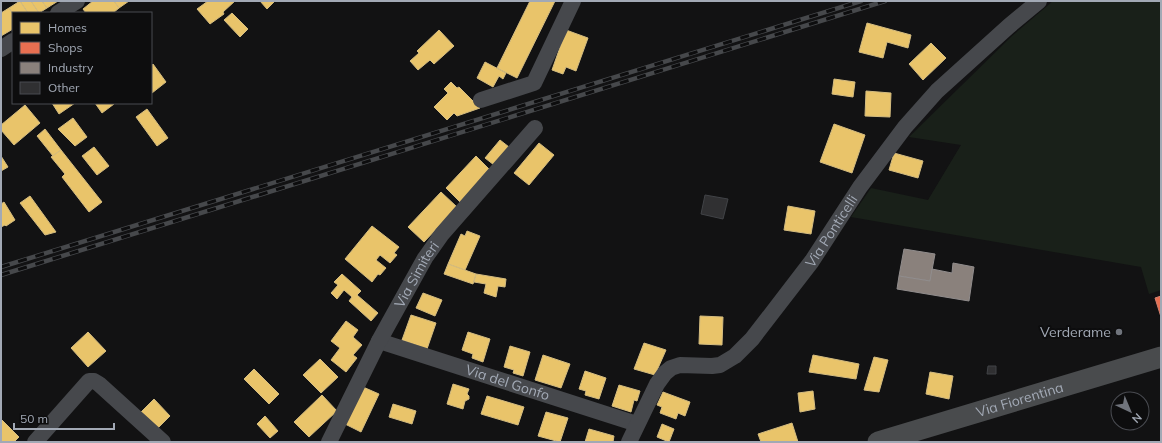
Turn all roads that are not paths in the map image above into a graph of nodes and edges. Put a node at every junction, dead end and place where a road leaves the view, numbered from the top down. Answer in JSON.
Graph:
{"nodes":[{"id":1,"x":77,"y":1,"type":"edge"},
{"id":2,"x":574,"y":1,"type":"edge"},
{"id":3,"x":1039,"y":1,"type":"edge"},
{"id":4,"x":60,"y":12,"type":"edge"},
{"id":5,"x":12,"y":42,"type":"edge"},
{"id":6,"x":1,"y":49,"type":"edge"},
{"id":7,"x":481,"y":100,"type":"dead end"},
{"id":8,"x":535,"y":128,"type":"dead end"},
{"id":9,"x":379,"y":341,"type":"junction"},
{"id":10,"x":1161,"y":357,"type":"edge"},
{"id":11,"x":637,"y":424,"type":"junction"},
{"id":12,"x":35,"y":442,"type":"edge"},
{"id":13,"x":162,"y":442,"type":"edge"},
{"id":14,"x":329,"y":442,"type":"edge"},
{"id":15,"x":629,"y":442,"type":"edge"},
{"id":16,"x":878,"y":442,"type":"edge"}],
"edges":[{"from":1,"to":4,"type":"street"},
{"from":2,"to":7,"type":"street"},
{"from":3,"to":11,"type":"street","name":"Via Ponticelli"},
{"from":5,"to":6,"type":"street"},
{"from":8,"to":9,"type":"street","name":"Via Simiteri"},
{"from":9,"to":11,"type":"street","name":"Via del Gonfo"},
{"from":9,"to":14,"type":"street","name":"Via Simiteri"},
{"from":10,"to":16,"type":"main road","name":"Via Fiorentina"},
{"from":11,"to":15,"type":"street","name":"Via Ponticelli"},
{"from":12,"to":13,"type":"street"}]}
